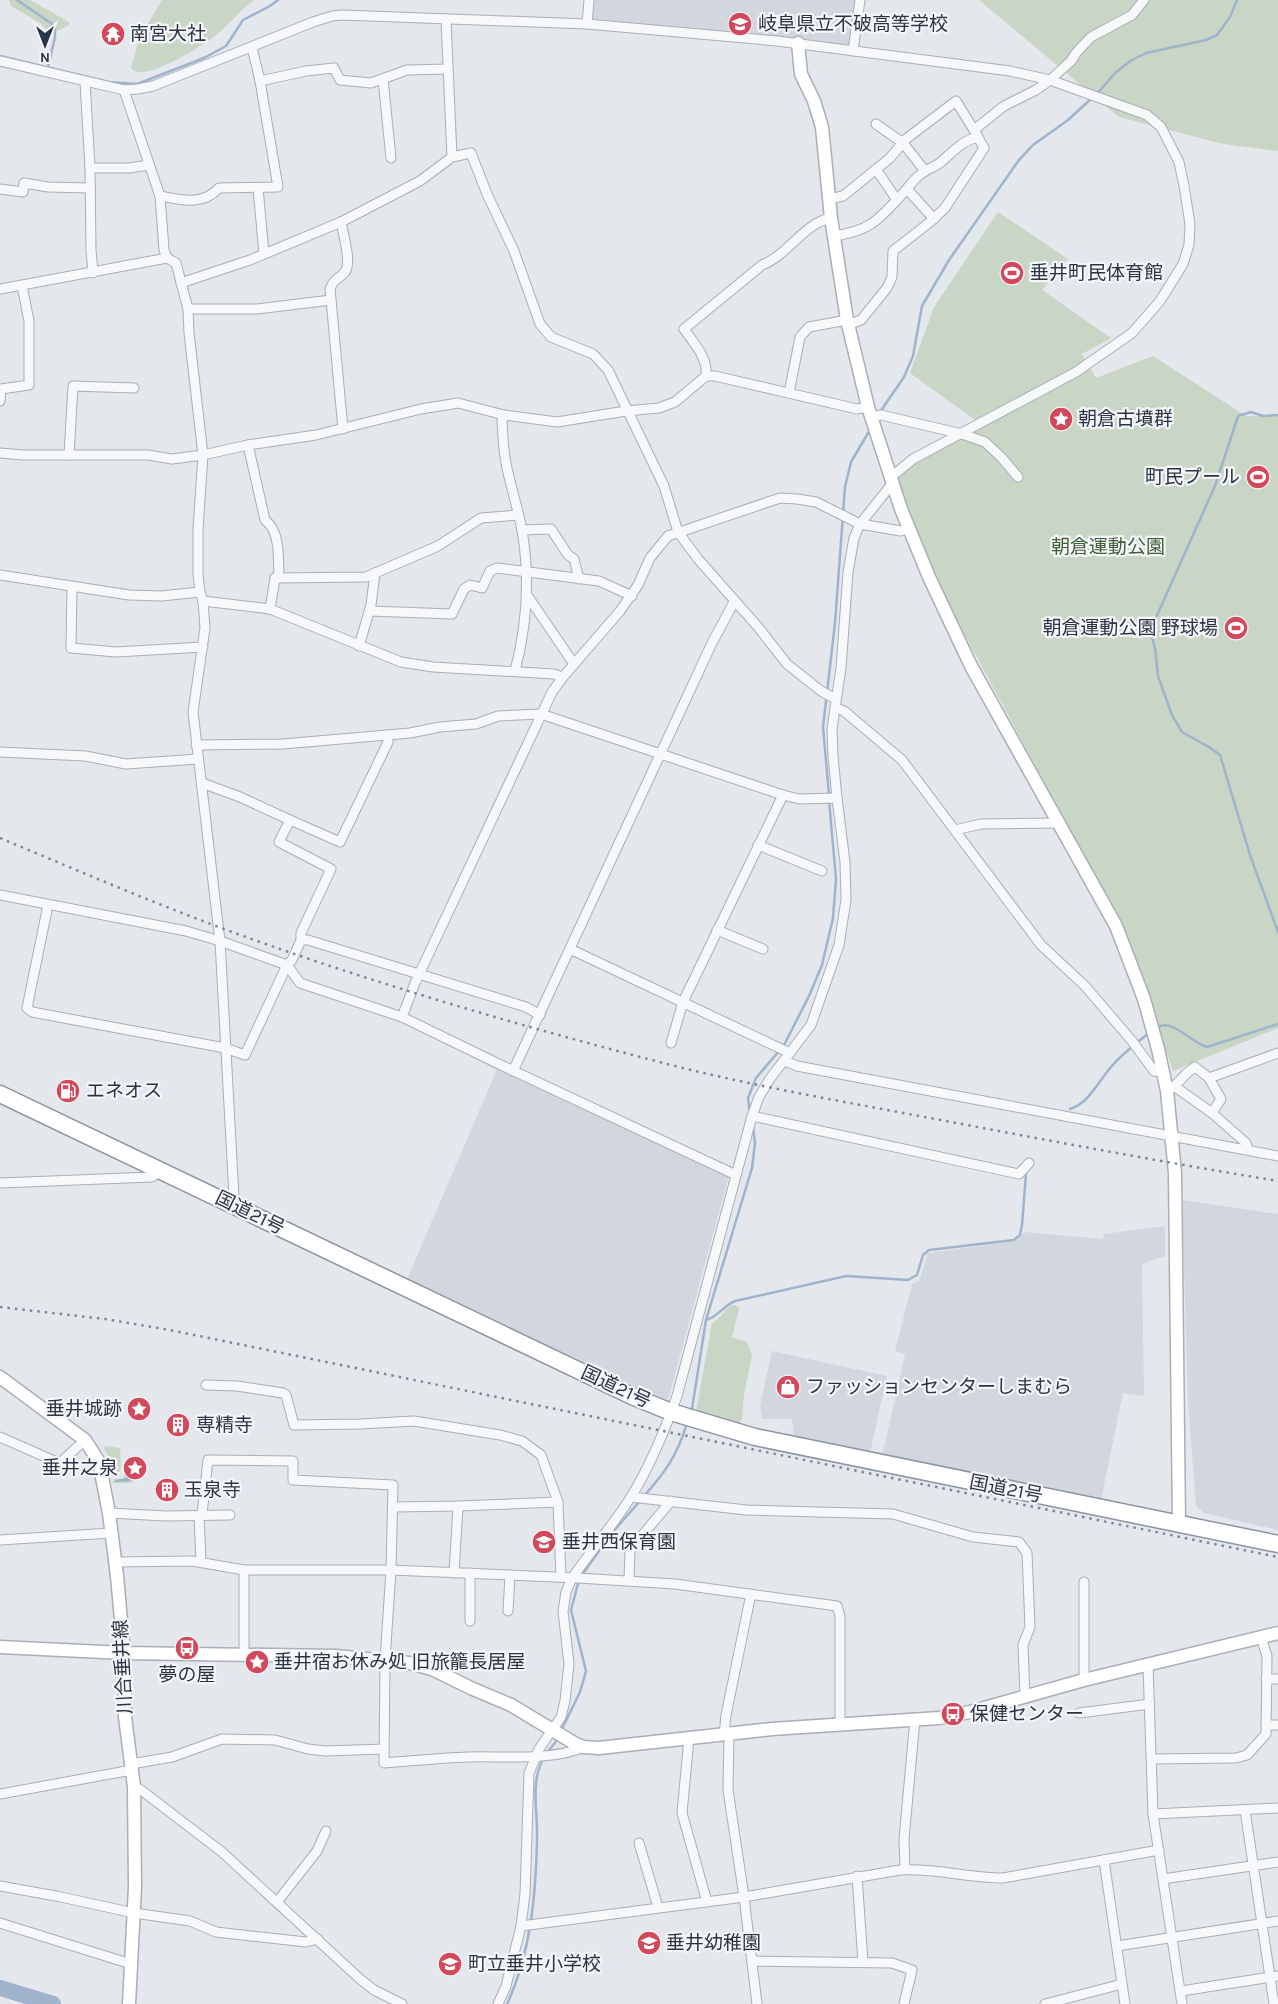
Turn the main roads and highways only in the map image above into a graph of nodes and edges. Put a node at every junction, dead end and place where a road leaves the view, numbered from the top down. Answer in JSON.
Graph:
{"nodes":[{"id":1,"x":0,"y":1094,"type":"edge"},
{"id":2,"x":1278,"y":1544,"type":"edge"}],
"edges":[{"from":1,"to":2,"type":"highway","name":"国道21号"}]}
